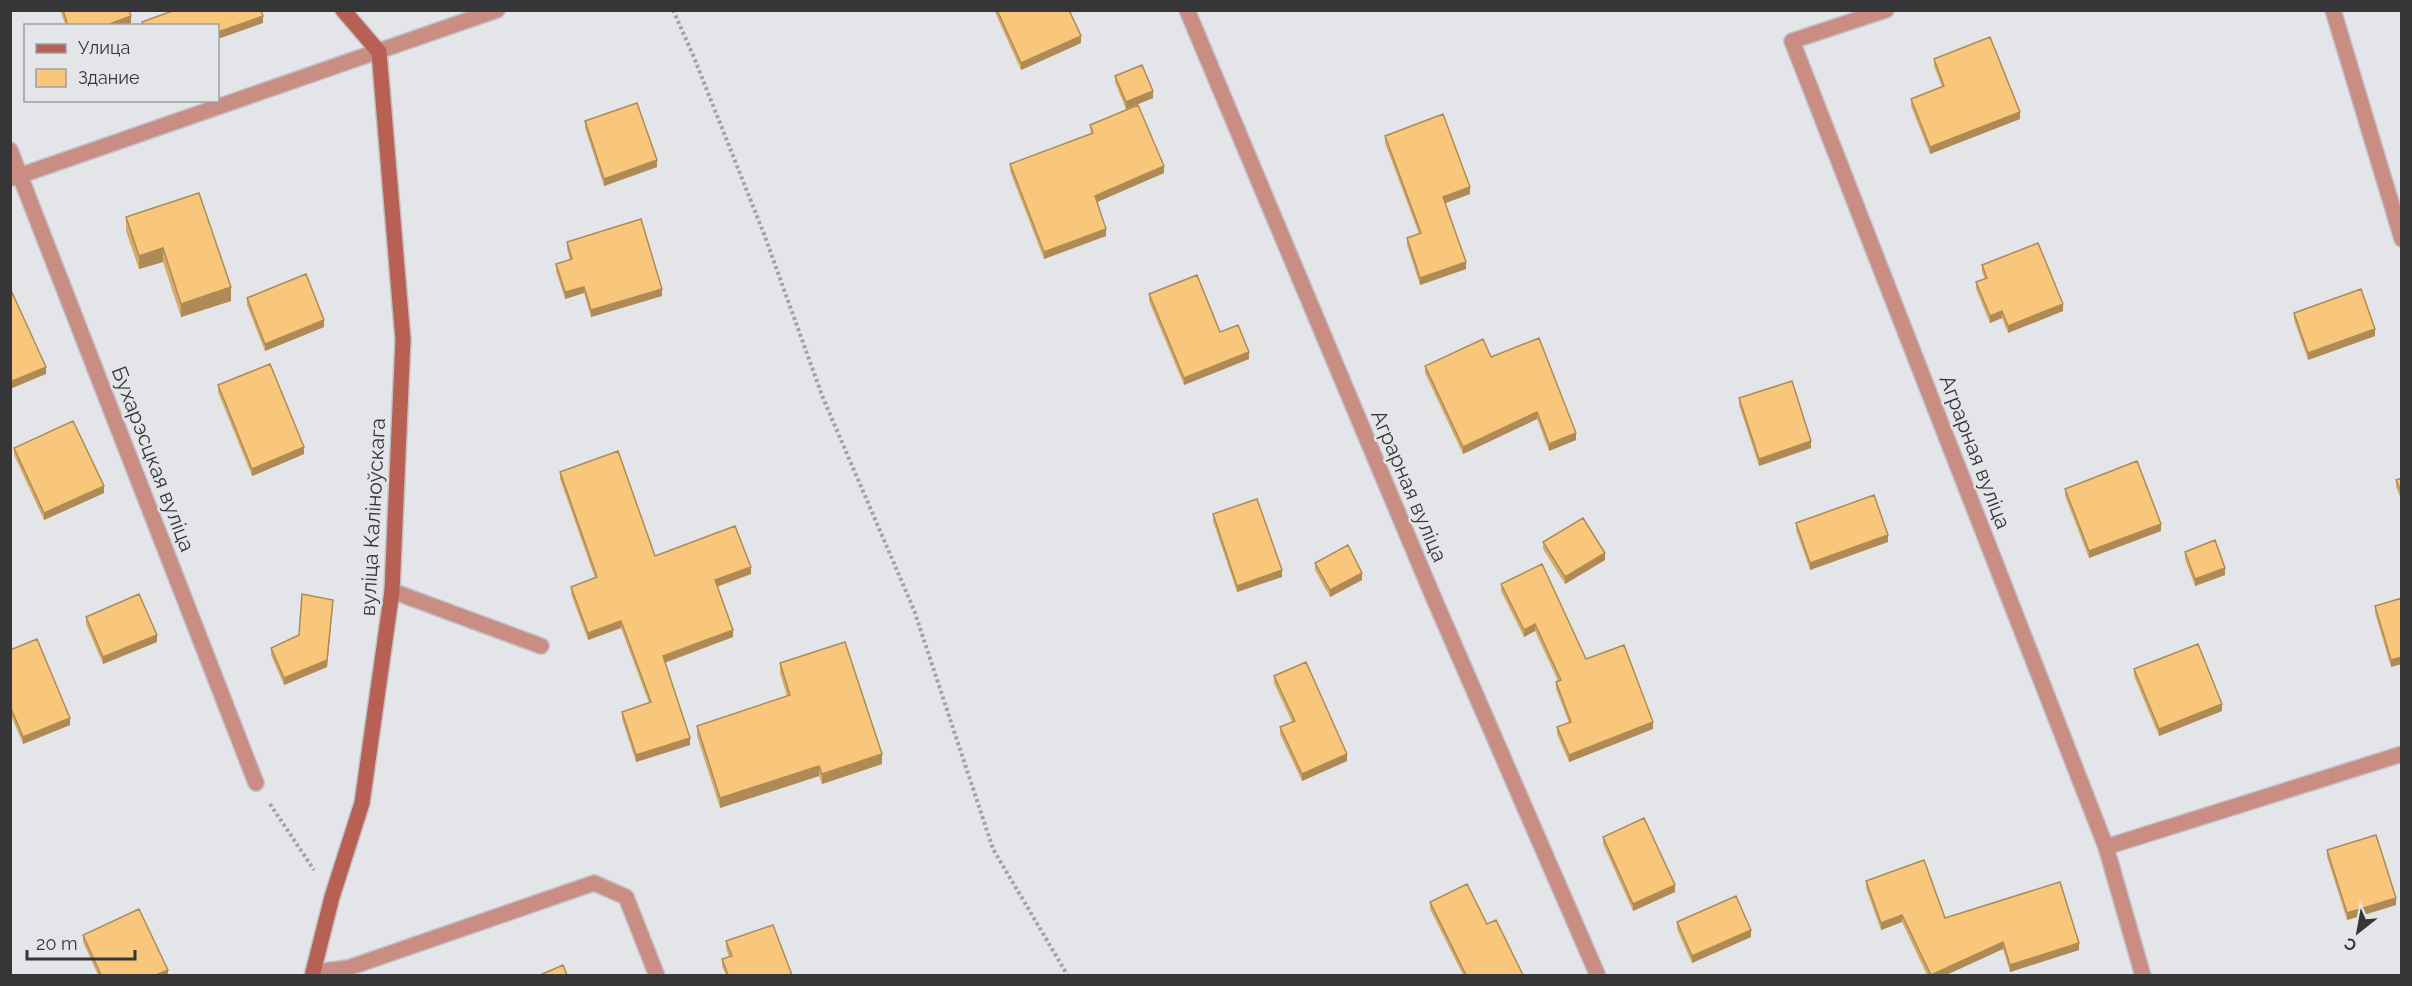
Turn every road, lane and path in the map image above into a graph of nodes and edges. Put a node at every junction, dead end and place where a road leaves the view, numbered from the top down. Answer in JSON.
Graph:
{"nodes":[{"id":1,"x":343,"y":10,"type":"edge"},
{"id":2,"x":497,"y":10,"type":"edge"},
{"id":3,"x":673,"y":10,"type":"edge"},
{"id":4,"x":1187,"y":10,"type":"edge"},
{"id":5,"x":1887,"y":10,"type":"edge"},
{"id":6,"x":2333,"y":10,"type":"edge"},
{"id":7,"x":379,"y":52,"type":"junction"},
{"id":8,"x":10,"y":150,"type":"edge"},
{"id":9,"x":15,"y":177,"type":"edge"},
{"id":10,"x":2402,"y":239,"type":"edge"},
{"id":11,"x":392,"y":591,"type":"junction"},
{"id":12,"x":541,"y":646,"type":"dead end"},
{"id":13,"x":2402,"y":754,"type":"edge"},
{"id":14,"x":256,"y":783,"type":"joint"},
{"id":15,"x":2106,"y":847,"type":"junction"},
{"id":16,"x":332,"y":897,"type":"junction"},
{"id":17,"x":313,"y":974,"type":"edge"},
{"id":18,"x":657,"y":975,"type":"edge"},
{"id":19,"x":1068,"y":975,"type":"edge"},
{"id":20,"x":1598,"y":975,"type":"edge"},
{"id":21,"x":2143,"y":975,"type":"edge"}],
"edges":[{"from":1,"to":7,"type":"main road"},
{"from":2,"to":7,"type":"street"},
{"from":3,"to":19,"type":"path"},
{"from":4,"to":20,"type":"street","name":"Аграрная вуліца"},
{"from":5,"to":15,"type":"street","name":"Аграрная вуліца"},
{"from":6,"to":10,"type":"street"},
{"from":7,"to":9,"type":"street"},
{"from":7,"to":11,"type":"main road","name":"вуліца Каліноўскага"},
{"from":8,"to":9,"type":"street","name":"Бухарэсцкая вуліца"},
{"from":9,"to":14,"type":"street","name":"Бухарэсцкая вуліца"},
{"from":11,"to":12,"type":"street"},
{"from":11,"to":16,"type":"main road","name":"вуліца Каліноўскага"},
{"from":13,"to":15,"type":"street"},
{"from":14,"to":16,"type":"path"},
{"from":15,"to":21,"type":"street","name":"Аграрная вуліца"},
{"from":16,"to":17,"type":"main road","name":"вуліца Каліноўскага"},
{"from":17,"to":18,"type":"street"}]}
